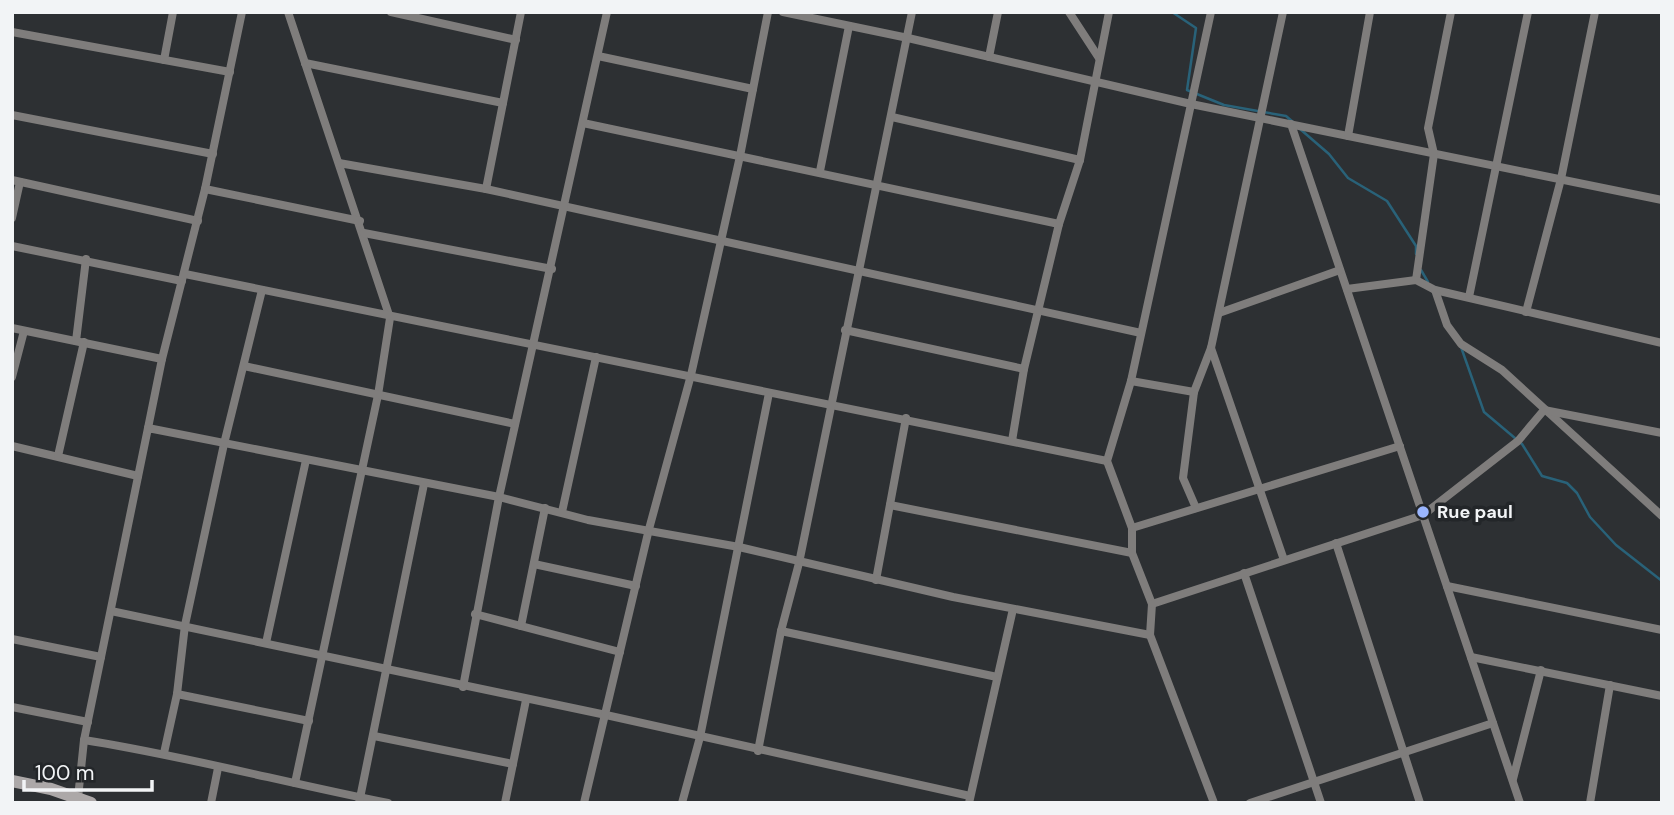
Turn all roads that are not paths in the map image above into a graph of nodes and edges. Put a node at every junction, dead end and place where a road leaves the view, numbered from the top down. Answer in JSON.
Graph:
{"nodes":[{"id":1,"x":173,"y":12,"type":"edge"},
{"id":2,"x":242,"y":12,"type":"edge"},
{"id":3,"x":288,"y":12,"type":"edge"},
{"id":4,"x":391,"y":12,"type":"edge"},
{"id":5,"x":521,"y":12,"type":"edge"},
{"id":6,"x":607,"y":12,"type":"edge"},
{"id":7,"x":768,"y":12,"type":"edge"},
{"id":8,"x":783,"y":12,"type":"edge"},
{"id":9,"x":912,"y":12,"type":"edge"},
{"id":10,"x":998,"y":12,"type":"edge"},
{"id":11,"x":1069,"y":12,"type":"edge"},
{"id":12,"x":1109,"y":12,"type":"edge"},
{"id":13,"x":1211,"y":12,"type":"edge"},
{"id":14,"x":1283,"y":12,"type":"edge"},
{"id":15,"x":1370,"y":12,"type":"edge"},
{"id":16,"x":1451,"y":12,"type":"edge"},
{"id":17,"x":1528,"y":12,"type":"edge"},
{"id":18,"x":1595,"y":12,"type":"edge"},
{"id":19,"x":849,"y":26,"type":"junction"},
{"id":20,"x":12,"y":32,"type":"edge"},
{"id":21,"x":908,"y":38,"type":"junction"},
{"id":22,"x":516,"y":40,"type":"junction"},
{"id":23,"x":598,"y":56,"type":"junction"},
{"id":24,"x":989,"y":57,"type":"junction"},
{"id":25,"x":1099,"y":58,"type":"junction"},
{"id":26,"x":164,"y":60,"type":"junction"},
{"id":27,"x":305,"y":63,"type":"junction"},
{"id":28,"x":230,"y":72,"type":"junction"},
{"id":29,"x":1096,"y":82,"type":"junction"},
{"id":30,"x":753,"y":89,"type":"junction"},
{"id":31,"x":503,"y":103,"type":"junction"},
{"id":32,"x":1191,"y":104,"type":"junction"},
{"id":33,"x":12,"y":115,"type":"edge"},
{"id":34,"x":892,"y":117,"type":"junction"},
{"id":35,"x":1262,"y":118,"type":"junction"},
{"id":36,"x":583,"y":123,"type":"junction"},
{"id":37,"x":1291,"y":124,"type":"junction"},
{"id":38,"x":1348,"y":136,"type":"junction"},
{"id":39,"x":212,"y":154,"type":"junction"},
{"id":40,"x":1434,"y":154,"type":"junction"},
{"id":41,"x":740,"y":156,"type":"junction"},
{"id":42,"x":1080,"y":160,"type":"junction"},
{"id":43,"x":339,"y":163,"type":"junction"},
{"id":44,"x":1496,"y":166,"type":"junction"},
{"id":45,"x":820,"y":171,"type":"junction"},
{"id":46,"x":1561,"y":179,"type":"junction"},
{"id":47,"x":16,"y":181,"type":"edge"},
{"id":48,"x":875,"y":183,"type":"junction"},
{"id":49,"x":205,"y":189,"type":"junction"},
{"id":50,"x":486,"y":189,"type":"junction"},
{"id":51,"x":1662,"y":200,"type":"edge"},
{"id":52,"x":566,"y":206,"type":"junction"},
{"id":53,"x":12,"y":218,"type":"edge"},
{"id":54,"x":198,"y":221,"type":"junction"},
{"id":55,"x":359,"y":221,"type":"junction"},
{"id":56,"x":1059,"y":224,"type":"junction"},
{"id":57,"x":364,"y":233,"type":"junction"},
{"id":58,"x":721,"y":239,"type":"junction"},
{"id":59,"x":12,"y":246,"type":"edge"},
{"id":60,"x":86,"y":260,"type":"junction"},
{"id":61,"x":552,"y":269,"type":"junction"},
{"id":62,"x":860,"y":270,"type":"junction"},
{"id":63,"x":1340,"y":270,"type":"junction"},
{"id":64,"x":183,"y":278,"type":"junction"},
{"id":65,"x":1416,"y":280,"type":"junction"},
{"id":66,"x":1347,"y":289,"type":"junction"},
{"id":67,"x":262,"y":290,"type":"junction"},
{"id":68,"x":1435,"y":290,"type":"junction"},
{"id":69,"x":1469,"y":297,"type":"junction"},
{"id":70,"x":1039,"y":308,"type":"junction"},
{"id":71,"x":1526,"y":312,"type":"junction"},
{"id":72,"x":1219,"y":313,"type":"junction"},
{"id":73,"x":390,"y":318,"type":"junction"},
{"id":74,"x":12,"y":328,"type":"edge"},
{"id":75,"x":845,"y":330,"type":"junction"},
{"id":76,"x":24,"y":331,"type":"junction"},
{"id":77,"x":1141,"y":333,"type":"junction"},
{"id":78,"x":80,"y":342,"type":"junction"},
{"id":79,"x":1662,"y":343,"type":"edge"},
{"id":80,"x":534,"y":344,"type":"junction"},
{"id":81,"x":1211,"y":348,"type":"junction"},
{"id":82,"x":596,"y":357,"type":"junction"},
{"id":83,"x":162,"y":359,"type":"junction"},
{"id":84,"x":244,"y":366,"type":"junction"},
{"id":85,"x":1024,"y":369,"type":"junction"},
{"id":86,"x":691,"y":375,"type":"junction"},
{"id":87,"x":12,"y":377,"type":"edge"},
{"id":88,"x":1130,"y":381,"type":"junction"},
{"id":89,"x":1194,"y":392,"type":"junction"},
{"id":90,"x":769,"y":393,"type":"junction"},
{"id":91,"x":378,"y":395,"type":"junction"},
{"id":92,"x":831,"y":405,"type":"junction"},
{"id":93,"x":1544,"y":410,"type":"junction"},
{"id":94,"x":905,"y":418,"type":"junction"},
{"id":95,"x":515,"y":424,"type":"junction"},
{"id":96,"x":148,"y":428,"type":"junction"},
{"id":97,"x":1662,"y":433,"type":"edge"},
{"id":98,"x":1012,"y":441,"type":"junction"},
{"id":99,"x":224,"y":444,"type":"junction"},
{"id":100,"x":12,"y":446,"type":"edge"},
{"id":101,"x":1400,"y":446,"type":"junction"},
{"id":102,"x":58,"y":456,"type":"junction"},
{"id":103,"x":306,"y":460,"type":"junction"},
{"id":104,"x":1107,"y":461,"type":"junction"},
{"id":105,"x":362,"y":471,"type":"junction"},
{"id":106,"x":138,"y":476,"type":"junction"},
{"id":107,"x":424,"y":484,"type":"junction"},
{"id":108,"x":1259,"y":489,"type":"junction"},
{"id":109,"x":499,"y":497,"type":"junction"},
{"id":110,"x":890,"y":505,"type":"junction"},
{"id":111,"x":545,"y":508,"type":"junction"},
{"id":112,"x":1196,"y":508,"type":"junction"},
{"id":113,"x":562,"y":512,"type":"junction"},
{"id":114,"x":1423,"y":515,"type":"junction"},
{"id":115,"x":1662,"y":516,"type":"edge"},
{"id":116,"x":1132,"y":528,"type":"junction"},
{"id":117,"x":649,"y":529,"type":"junction"},
{"id":118,"x":1336,"y":543,"type":"junction"},
{"id":119,"x":738,"y":547,"type":"junction"},
{"id":120,"x":1132,"y":553,"type":"junction"},
{"id":121,"x":1284,"y":560,"type":"junction"},
{"id":122,"x":799,"y":563,"type":"junction"},
{"id":123,"x":534,"y":565,"type":"junction"},
{"id":124,"x":1244,"y":573,"type":"junction"},
{"id":125,"x":876,"y":580,"type":"junction"},
{"id":126,"x":636,"y":586,"type":"junction"},
{"id":127,"x":1447,"y":586,"type":"junction"},
{"id":128,"x":1152,"y":604,"type":"junction"},
{"id":129,"x":1013,"y":609,"type":"junction"},
{"id":130,"x":111,"y":611,"type":"junction"},
{"id":131,"x":475,"y":614,"type":"junction"},
{"id":132,"x":185,"y":625,"type":"junction"},
{"id":133,"x":521,"y":626,"type":"junction"},
{"id":134,"x":1662,"y":630,"type":"edge"},
{"id":135,"x":781,"y":631,"type":"junction"},
{"id":136,"x":1150,"y":635,"type":"junction"},
{"id":137,"x":12,"y":639,"type":"edge"},
{"id":138,"x":266,"y":643,"type":"junction"},
{"id":139,"x":620,"y":652,"type":"junction"},
{"id":140,"x":322,"y":655,"type":"junction"},
{"id":141,"x":101,"y":657,"type":"junction"},
{"id":142,"x":1471,"y":657,"type":"junction"},
{"id":143,"x":387,"y":670,"type":"junction"},
{"id":144,"x":1541,"y":670,"type":"junction"},
{"id":145,"x":997,"y":677,"type":"junction"},
{"id":146,"x":1610,"y":685,"type":"junction"},
{"id":147,"x":463,"y":687,"type":"junction"},
{"id":148,"x":177,"y":694,"type":"junction"},
{"id":149,"x":1662,"y":696,"type":"edge"},
{"id":150,"x":526,"y":700,"type":"junction"},
{"id":151,"x":12,"y":707,"type":"edge"},
{"id":152,"x":606,"y":715,"type":"junction"},
{"id":153,"x":309,"y":721,"type":"junction"},
{"id":154,"x":88,"y":722,"type":"junction"},
{"id":155,"x":1493,"y":723,"type":"junction"},
{"id":156,"x":374,"y":737,"type":"junction"},
{"id":157,"x":700,"y":737,"type":"junction"},
{"id":158,"x":84,"y":740,"type":"junction"},
{"id":159,"x":758,"y":751,"type":"junction"},
{"id":160,"x":1404,"y":751,"type":"junction"},
{"id":161,"x":164,"y":753,"type":"junction"},
{"id":162,"x":513,"y":764,"type":"junction"},
{"id":163,"x":218,"y":768,"type":"junction"},
{"id":164,"x":1315,"y":781,"type":"junction"},
{"id":165,"x":1513,"y":781,"type":"junction"},
{"id":166,"x":12,"y":782,"type":"edge"},
{"id":167,"x":295,"y":783,"type":"junction"},
{"id":168,"x":51,"y":789,"type":"junction"},
{"id":169,"x":970,"y":799,"type":"edge"},
{"id":170,"x":85,"y":800,"type":"edge"},
{"id":171,"x":360,"y":800,"type":"edge"},
{"id":172,"x":682,"y":802,"type":"edge"},
{"id":173,"x":53,"y":803,"type":"edge"},
{"id":174,"x":211,"y":803,"type":"edge"},
{"id":175,"x":387,"y":803,"type":"edge"},
{"id":176,"x":505,"y":803,"type":"edge"},
{"id":177,"x":584,"y":803,"type":"edge"},
{"id":178,"x":692,"y":803,"type":"edge"},
{"id":179,"x":1214,"y":803,"type":"edge"},
{"id":180,"x":1250,"y":803,"type":"edge"},
{"id":181,"x":1321,"y":803,"type":"edge"},
{"id":182,"x":1420,"y":803,"type":"edge"},
{"id":183,"x":1520,"y":803,"type":"edge"},
{"id":184,"x":1590,"y":803,"type":"edge"}],
"edges":[{"from":1,"to":26,"type":"street"},
{"from":2,"to":28,"type":"street"},
{"from":3,"to":27,"type":"street"},
{"from":4,"to":22,"type":"street"},
{"from":5,"to":22,"type":"street"},
{"from":6,"to":23,"type":"street"},
{"from":7,"to":30,"type":"street"},
{"from":8,"to":19,"type":"street"},
{"from":9,"to":21,"type":"street"},
{"from":10,"to":24,"type":"street"},
{"from":11,"to":25,"type":"street"},
{"from":12,"to":25,"type":"street"},
{"from":13,"to":32,"type":"street"},
{"from":14,"to":35,"type":"street"},
{"from":15,"to":38,"type":"street"},
{"from":16,"to":40,"type":"street"},
{"from":17,"to":44,"type":"street"},
{"from":18,"to":46,"type":"street"},
{"from":19,"to":21,"type":"street"},
{"from":19,"to":45,"type":"street"},
{"from":20,"to":26,"type":"street"},
{"from":21,"to":24,"type":"street"},
{"from":21,"to":34,"type":"street"},
{"from":22,"to":31,"type":"street"},
{"from":23,"to":30,"type":"street"},
{"from":23,"to":36,"type":"street"},
{"from":24,"to":29,"type":"street"},
{"from":25,"to":29,"type":"street"},
{"from":26,"to":28,"type":"street"},
{"from":27,"to":31,"type":"street"},
{"from":27,"to":43,"type":"street"},
{"from":28,"to":39,"type":"street"},
{"from":29,"to":32,"type":"street"},
{"from":29,"to":42,"type":"street"},
{"from":30,"to":41,"type":"street"},
{"from":31,"to":50,"type":"street"},
{"from":32,"to":35,"type":"street"},
{"from":32,"to":77,"type":"street"},
{"from":33,"to":39,"type":"street"},
{"from":34,"to":42,"type":"street"},
{"from":34,"to":48,"type":"street"},
{"from":35,"to":37,"type":"street"},
{"from":35,"to":72,"type":"street"},
{"from":36,"to":41,"type":"street"},
{"from":36,"to":52,"type":"street"},
{"from":37,"to":38,"type":"street"},
{"from":37,"to":63,"type":"street"},
{"from":38,"to":40,"type":"street"},
{"from":39,"to":49,"type":"street"},
{"from":40,"to":44,"type":"street"},
{"from":40,"to":65,"type":"street"},
{"from":41,"to":45,"type":"street"},
{"from":41,"to":58,"type":"street"},
{"from":42,"to":56,"type":"street"},
{"from":43,"to":50,"type":"street"},
{"from":43,"to":55,"type":"street"},
{"from":44,"to":46,"type":"street"},
{"from":44,"to":69,"type":"street"},
{"from":45,"to":48,"type":"street"},
{"from":46,"to":51,"type":"street"},
{"from":46,"to":71,"type":"street"},
{"from":47,"to":53,"type":"street"},
{"from":47,"to":54,"type":"street"},
{"from":48,"to":56,"type":"street"},
{"from":48,"to":62,"type":"street"},
{"from":49,"to":54,"type":"street"},
{"from":49,"to":55,"type":"street"},
{"from":50,"to":52,"type":"street"},
{"from":52,"to":58,"type":"street"},
{"from":52,"to":61,"type":"street"},
{"from":54,"to":64,"type":"street"},
{"from":55,"to":57,"type":"street"},
{"from":56,"to":70,"type":"street"},
{"from":57,"to":61,"type":"street"},
{"from":57,"to":73,"type":"street"},
{"from":58,"to":62,"type":"street"},
{"from":58,"to":86,"type":"street"},
{"from":59,"to":60,"type":"street"},
{"from":60,"to":64,"type":"street"},
{"from":60,"to":78,"type":"street"},
{"from":61,"to":80,"type":"street"},
{"from":62,"to":70,"type":"street"},
{"from":62,"to":75,"type":"street"},
{"from":63,"to":66,"type":"street"},
{"from":63,"to":72,"type":"street"},
{"from":64,"to":67,"type":"street"},
{"from":64,"to":83,"type":"street"},
{"from":65,"to":66,"type":"street"},
{"from":65,"to":68,"type":"street"},
{"from":66,"to":101,"type":"street"},
{"from":67,"to":73,"type":"street"},
{"from":67,"to":84,"type":"street"},
{"from":68,"to":69,"type":"street"},
{"from":68,"to":93,"type":"street"},
{"from":69,"to":71,"type":"street"},
{"from":70,"to":77,"type":"street"},
{"from":70,"to":85,"type":"street"},
{"from":71,"to":79,"type":"street"},
{"from":72,"to":81,"type":"street"},
{"from":73,"to":80,"type":"street"},
{"from":73,"to":91,"type":"street"},
{"from":74,"to":76,"type":"street"},
{"from":75,"to":85,"type":"street"},
{"from":75,"to":92,"type":"street"},
{"from":76,"to":78,"type":"street"},
{"from":76,"to":87,"type":"street"},
{"from":77,"to":88,"type":"street"},
{"from":78,"to":83,"type":"street"},
{"from":78,"to":102,"type":"street"},
{"from":80,"to":82,"type":"street"},
{"from":80,"to":95,"type":"street"},
{"from":81,"to":89,"type":"street"},
{"from":81,"to":108,"type":"street"},
{"from":82,"to":86,"type":"street"},
{"from":82,"to":113,"type":"street"},
{"from":83,"to":96,"type":"street"},
{"from":84,"to":91,"type":"street"},
{"from":84,"to":99,"type":"street"},
{"from":85,"to":98,"type":"street"},
{"from":86,"to":90,"type":"street"},
{"from":86,"to":117,"type":"street"},
{"from":88,"to":89,"type":"street"},
{"from":88,"to":104,"type":"street"},
{"from":89,"to":112,"type":"street"},
{"from":90,"to":92,"type":"street"},
{"from":90,"to":119,"type":"street"},
{"from":91,"to":95,"type":"street"},
{"from":91,"to":105,"type":"street"},
{"from":92,"to":94,"type":"street"},
{"from":92,"to":122,"type":"street"},
{"from":93,"to":97,"type":"street"},
{"from":93,"to":114,"type":"street"},
{"from":93,"to":115,"type":"street"},
{"from":94,"to":98,"type":"street"},
{"from":94,"to":110,"type":"street"},
{"from":95,"to":109,"type":"street"},
{"from":96,"to":99,"type":"street"},
{"from":96,"to":106,"type":"street"},
{"from":98,"to":104,"type":"street"},
{"from":99,"to":103,"type":"street"},
{"from":99,"to":132,"type":"street"},
{"from":100,"to":102,"type":"street"},
{"from":101,"to":108,"type":"street"},
{"from":101,"to":114,"type":"street"},
{"from":102,"to":106,"type":"street"},
{"from":103,"to":105,"type":"street"},
{"from":103,"to":138,"type":"street"},
{"from":104,"to":116,"type":"street"},
{"from":105,"to":107,"type":"street"},
{"from":105,"to":140,"type":"street"},
{"from":106,"to":130,"type":"street"},
{"from":107,"to":109,"type":"street"},
{"from":107,"to":143,"type":"street"},
{"from":108,"to":112,"type":"street"},
{"from":108,"to":121,"type":"street"},
{"from":109,"to":111,"type":"street"},
{"from":109,"to":131,"type":"street"},
{"from":110,"to":120,"type":"street"},
{"from":110,"to":125,"type":"street"},
{"from":111,"to":113,"type":"street"},
{"from":111,"to":123,"type":"street"},
{"from":112,"to":116,"type":"street"},
{"from":113,"to":117,"type":"street"},
{"from":114,"to":118,"type":"street"},
{"from":114,"to":127,"type":"street"},
{"from":116,"to":120,"type":"street"},
{"from":117,"to":119,"type":"street"},
{"from":117,"to":126,"type":"street"},
{"from":118,"to":121,"type":"street"},
{"from":118,"to":160,"type":"street"},
{"from":119,"to":122,"type":"street"},
{"from":119,"to":157,"type":"street"},
{"from":120,"to":128,"type":"street"},
{"from":121,"to":124,"type":"street"},
{"from":122,"to":125,"type":"street"},
{"from":122,"to":135,"type":"street"},
{"from":123,"to":126,"type":"street"},
{"from":123,"to":133,"type":"street"},
{"from":124,"to":128,"type":"street"},
{"from":124,"to":164,"type":"street"},
{"from":125,"to":129,"type":"street"},
{"from":126,"to":139,"type":"street"},
{"from":127,"to":134,"type":"street"},
{"from":127,"to":142,"type":"street"},
{"from":128,"to":136,"type":"street"},
{"from":129,"to":136,"type":"street"},
{"from":129,"to":145,"type":"street"},
{"from":130,"to":132,"type":"street"},
{"from":130,"to":141,"type":"street"},
{"from":131,"to":133,"type":"street"},
{"from":131,"to":147,"type":"street"},
{"from":132,"to":138,"type":"street"},
{"from":132,"to":148,"type":"street"},
{"from":133,"to":139,"type":"street"},
{"from":135,"to":145,"type":"street"},
{"from":135,"to":159,"type":"street"},
{"from":136,"to":179,"type":"street"},
{"from":137,"to":141,"type":"street"},
{"from":138,"to":140,"type":"street"},
{"from":139,"to":152,"type":"street"},
{"from":140,"to":143,"type":"street"},
{"from":140,"to":153,"type":"street"},
{"from":141,"to":154,"type":"street"},
{"from":142,"to":144,"type":"street"},
{"from":142,"to":155,"type":"street"},
{"from":143,"to":147,"type":"street"},
{"from":143,"to":156,"type":"street"},
{"from":144,"to":146,"type":"street"},
{"from":144,"to":165,"type":"street"},
{"from":145,"to":169,"type":"street"},
{"from":146,"to":149,"type":"street"},
{"from":146,"to":184,"type":"street"},
{"from":147,"to":150,"type":"street"},
{"from":148,"to":153,"type":"street"},
{"from":148,"to":161,"type":"street"},
{"from":150,"to":152,"type":"street"},
{"from":150,"to":162,"type":"street"},
{"from":151,"to":154,"type":"street"},
{"from":152,"to":157,"type":"street"},
{"from":152,"to":177,"type":"street"},
{"from":153,"to":167,"type":"street"},
{"from":154,"to":158,"type":"street"},
{"from":155,"to":160,"type":"street"},
{"from":155,"to":165,"type":"street"},
{"from":156,"to":162,"type":"street"},
{"from":156,"to":171,"type":"street"},
{"from":157,"to":159,"type":"street"},
{"from":157,"to":172,"type":"street"},
{"from":158,"to":161,"type":"street"},
{"from":158,"to":170,"type":"street"},
{"from":159,"to":169,"type":"street"},
{"from":160,"to":164,"type":"street"},
{"from":160,"to":182,"type":"street"},
{"from":161,"to":163,"type":"street"},
{"from":162,"to":176,"type":"street"},
{"from":163,"to":167,"type":"street"},
{"from":163,"to":174,"type":"street"},
{"from":164,"to":180,"type":"street"},
{"from":164,"to":181,"type":"street"},
{"from":165,"to":183,"type":"street"},
{"from":166,"to":168,"type":"street"},
{"from":167,"to":171,"type":"street"},
{"from":168,"to":170,"type":"street"},
{"from":168,"to":173,"type":"street"},
{"from":171,"to":175,"type":"street"},
{"from":172,"to":178,"type":"street"}]}
